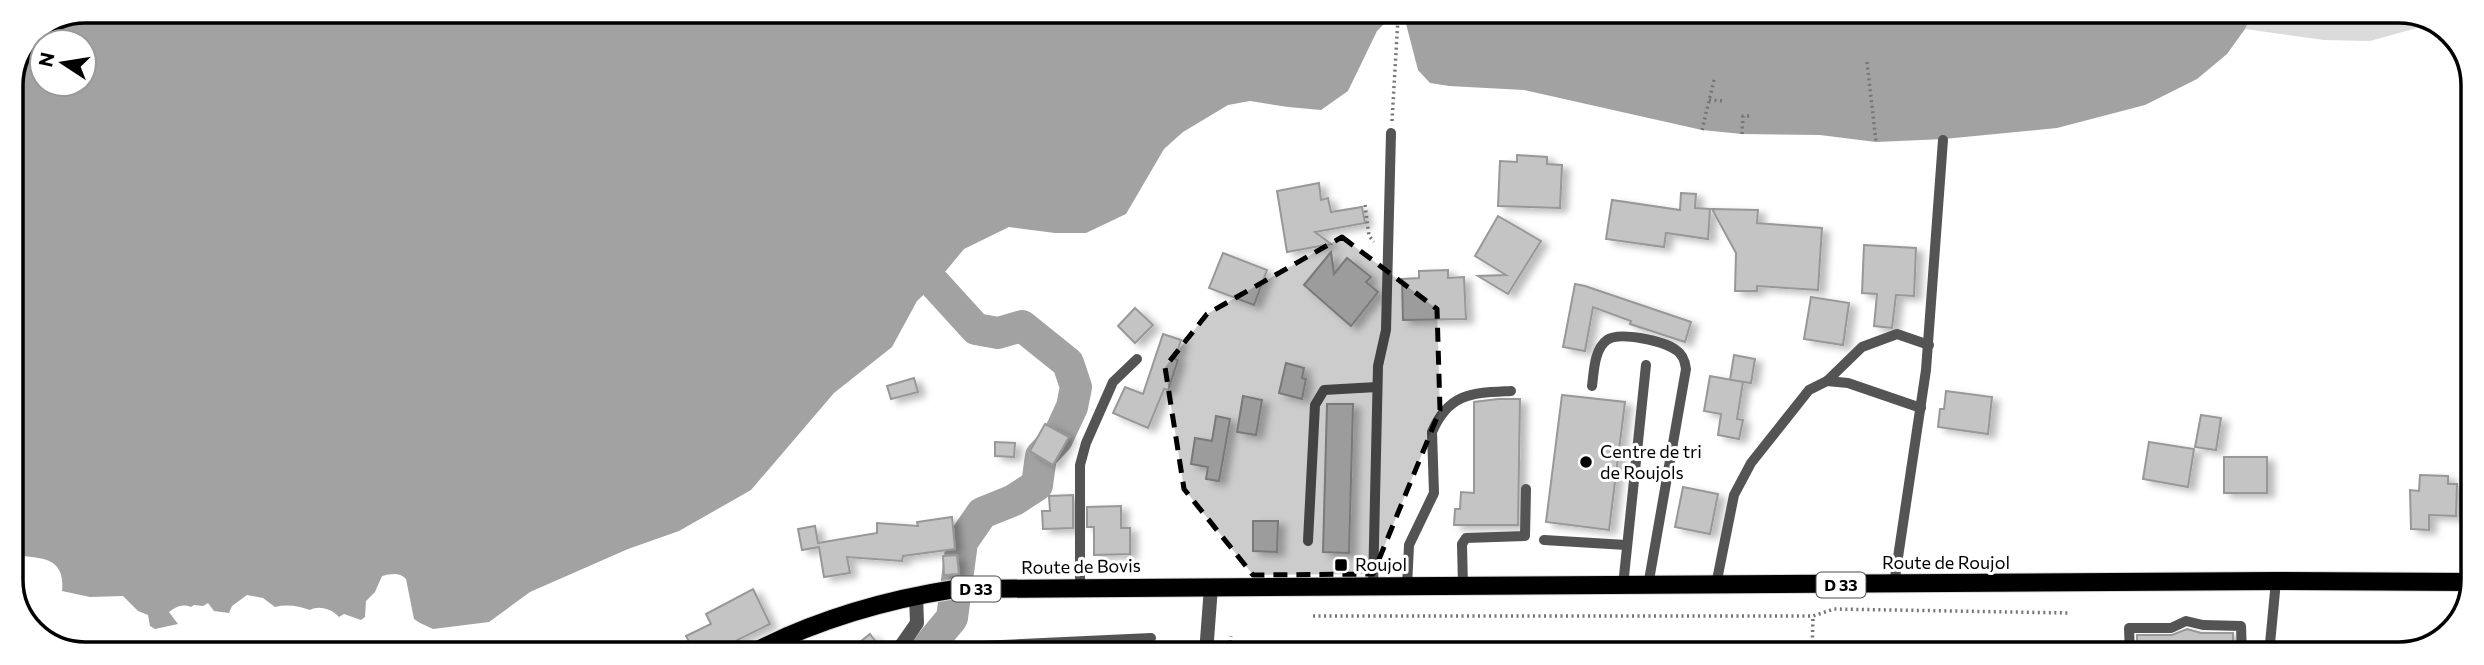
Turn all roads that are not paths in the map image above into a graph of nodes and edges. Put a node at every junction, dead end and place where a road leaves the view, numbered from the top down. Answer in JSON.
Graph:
{"nodes":[{"id":1,"x":1391,"y":133,"type":"road end"},
{"id":2,"x":1944,"y":140,"type":"dead end"},
{"id":3,"x":1929,"y":345,"type":"junction"},
{"id":4,"x":1137,"y":359,"type":"dead end"},
{"id":5,"x":1646,"y":365,"type":"dead end"},
{"id":6,"x":1827,"y":381,"type":"junction"},
{"id":7,"x":1592,"y":386,"type":"dead end"},
{"id":8,"x":1377,"y":387,"type":"junction"},
{"id":9,"x":1511,"y":391,"type":"dead end"},
{"id":10,"x":1921,"y":408,"type":"junction"},
{"id":11,"x":1526,"y":489,"type":"dead end"},
{"id":12,"x":1544,"y":540,"type":"dead end"},
{"id":13,"x":1308,"y":541,"type":"dead end"},
{"id":14,"x":1626,"y":545,"type":"junction"},
{"id":15,"x":2276,"y":581,"type":"junction"},
{"id":16,"x":2461,"y":582,"type":"edge"},
{"id":17,"x":1894,"y":584,"type":"junction"},
{"id":18,"x":1716,"y":585,"type":"junction"},
{"id":19,"x":1623,"y":586,"type":"junction"},
{"id":20,"x":1648,"y":586,"type":"junction"},
{"id":21,"x":1211,"y":587,"type":"junction"},
{"id":22,"x":1373,"y":587,"type":"junction"},
{"id":23,"x":1407,"y":587,"type":"junction"},
{"id":24,"x":1463,"y":587,"type":"junction"},
{"id":25,"x":1080,"y":588,"type":"junction"},
{"id":26,"x":916,"y":595,"type":"junction"},
{"id":27,"x":1151,"y":638,"type":"dead end"},
{"id":28,"x":777,"y":642,"type":"edge"},
{"id":29,"x":904,"y":642,"type":"edge"},
{"id":30,"x":1066,"y":642,"type":"edge"},
{"id":31,"x":1207,"y":642,"type":"edge"},
{"id":32,"x":2130,"y":642,"type":"edge"},
{"id":33,"x":2242,"y":642,"type":"edge"},
{"id":34,"x":2270,"y":642,"type":"edge"}],
"edges":[{"from":1,"to":8,"type":"lane"},
{"from":2,"to":3,"type":"lane"},
{"from":3,"to":6,"type":"lane"},
{"from":3,"to":10,"type":"lane"},
{"from":4,"to":25,"type":"lane"},
{"from":5,"to":14,"type":"lane"},
{"from":6,"to":10,"type":"lane"},
{"from":6,"to":18,"type":"lane"},
{"from":7,"to":20,"type":"lane"},
{"from":8,"to":13,"type":"lane"},
{"from":8,"to":22,"type":"lane"},
{"from":9,"to":23,"type":"lane"},
{"from":10,"to":17,"type":"lane"},
{"from":11,"to":24,"type":"lane"},
{"from":12,"to":14,"type":"lane"},
{"from":14,"to":19,"type":"lane"},
{"from":15,"to":16,"type":"main road","name":"Route de Roujol","number":"D 33"},
{"from":15,"to":17,"type":"main road","name":"Route de Roujol","number":"D 33"},
{"from":15,"to":34,"type":"lane"},
{"from":17,"to":18,"type":"main road","name":"Route de Roujol","number":"D 33"},
{"from":18,"to":20,"type":"main road","name":"Route de Roujol","number":"D 33"},
{"from":19,"to":20,"type":"main road","name":"Route de Roujol","number":"D 33"},
{"from":19,"to":24,"type":"main road","name":"Route de Roujol","number":"D 33"},
{"from":21,"to":22,"type":"main road","name":"Route de Roujol","number":"D 33"},
{"from":21,"to":25,"type":"main road","name":"Route de Bovis","number":"D 33"},
{"from":21,"to":31,"type":"street"},
{"from":22,"to":23,"type":"main road","name":"Route de Roujol","number":"D 33"},
{"from":23,"to":24,"type":"main road","name":"Route de Roujol","number":"D 33"},
{"from":25,"to":26,"type":"main road","name":"Route de Bovis","number":"D 33"},
{"from":26,"to":28,"type":"main road","name":"Route de Bovis","number":"D 33"},
{"from":26,"to":29,"type":"street"},
{"from":27,"to":30,"type":"lane"},
{"from":32,"to":33,"type":"lane"}]}
